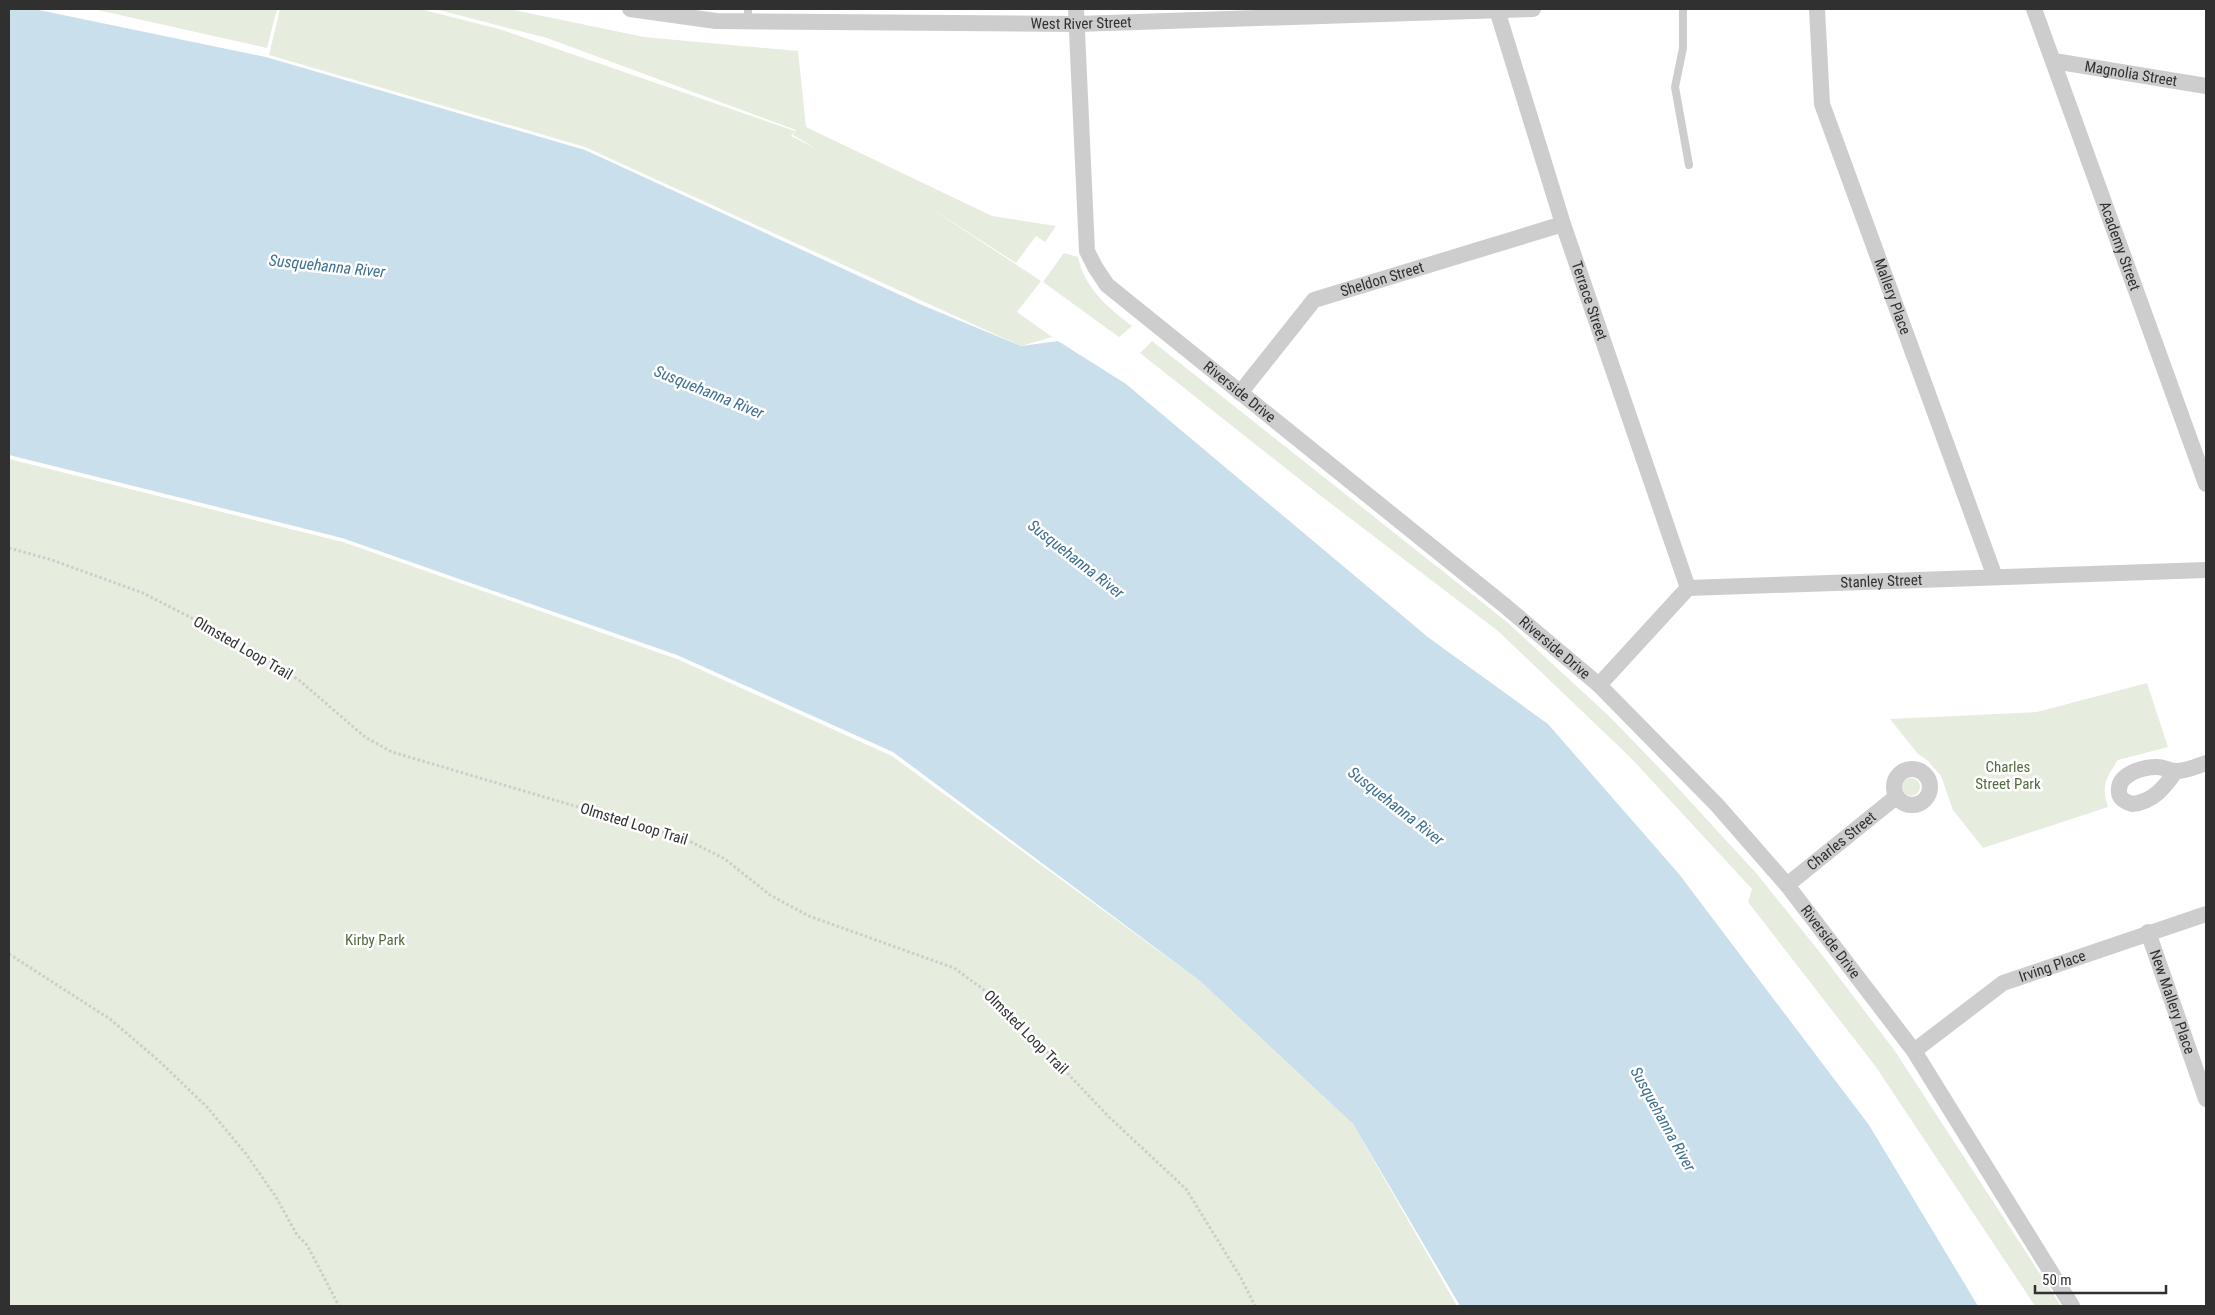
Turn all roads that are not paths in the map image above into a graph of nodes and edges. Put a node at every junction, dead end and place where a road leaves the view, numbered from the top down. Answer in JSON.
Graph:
{"nodes":[{"id":1,"x":630,"y":9,"type":"edge"},
{"id":2,"x":1533,"y":9,"type":"edge"},
{"id":3,"x":1683,"y":9,"type":"edge"},
{"id":4,"x":1817,"y":9,"type":"edge"},
{"id":5,"x":2034,"y":9,"type":"edge"},
{"id":6,"x":647,"y":10,"type":"edge"},
{"id":7,"x":1497,"y":10,"type":"edge"},
{"id":8,"x":1310,"y":12,"type":"edge"},
{"id":9,"x":748,"y":15,"type":"edge"},
{"id":10,"x":1076,"y":16,"type":"edge"},
{"id":11,"x":2054,"y":61,"type":"junction"},
{"id":12,"x":2206,"y":86,"type":"edge"},
{"id":13,"x":1689,"y":165,"type":"dead end"},
{"id":14,"x":1563,"y":224,"type":"junction"},
{"id":15,"x":1240,"y":393,"type":"junction"},
{"id":16,"x":2206,"y":484,"type":"edge"},
{"id":17,"x":2206,"y":570,"type":"edge"},
{"id":18,"x":1994,"y":577,"type":"junction"},
{"id":19,"x":1688,"y":588,"type":"junction"},
{"id":20,"x":1599,"y":685,"type":"junction"},
{"id":21,"x":2206,"y":763,"type":"edge"},
{"id":22,"x":2176,"y":771,"type":"dead end"},
{"id":23,"x":1896,"y":797,"type":"dead end"},
{"id":24,"x":1786,"y":885,"type":"junction"},
{"id":25,"x":2206,"y":914,"type":"edge"},
{"id":26,"x":2148,"y":932,"type":"junction"},
{"id":27,"x":1914,"y":1051,"type":"junction"},
{"id":28,"x":2206,"y":1099,"type":"edge"},
{"id":29,"x":2072,"y":1306,"type":"edge"}],
"edges":[{"from":1,"to":6,"type":"street","name":"West River Street"},
{"from":2,"to":7,"type":"street","name":"West River Street"},
{"from":3,"to":13,"type":"lane"},
{"from":4,"to":18,"type":"street","name":"Mallery Place"},
{"from":5,"to":11,"type":"street","name":"Academy Street"},
{"from":6,"to":9,"type":"street","name":"West River Street"},
{"from":7,"to":8,"type":"street","name":"West River Street"},
{"from":7,"to":14,"type":"street","name":"Terrace Street"},
{"from":8,"to":10,"type":"street","name":"West River Street"},
{"from":9,"to":10,"type":"street","name":"West River Street"},
{"from":10,"to":15,"type":"street","name":"Riverside Drive"},
{"from":11,"to":12,"type":"street","name":"Magnolia Street"},
{"from":11,"to":16,"type":"street","name":"Academy Street"},
{"from":14,"to":15,"type":"street","name":"Sheldon Street"},
{"from":14,"to":19,"type":"street","name":"Terrace Street"},
{"from":15,"to":20,"type":"street","name":"Riverside Drive"},
{"from":17,"to":18,"type":"street","name":"Stanley Street"},
{"from":18,"to":19,"type":"street","name":"Stanley Street"},
{"from":19,"to":20,"type":"street"},
{"from":20,"to":24,"type":"street","name":"Riverside Drive"},
{"from":21,"to":22,"type":"street"},
{"from":23,"to":24,"type":"street","name":"Charles Street"},
{"from":24,"to":27,"type":"street","name":"Riverside Drive"},
{"from":25,"to":26,"type":"street","name":"Irving Place"},
{"from":26,"to":27,"type":"street","name":"Irving Place"},
{"from":26,"to":28,"type":"street","name":"New Mallery Place"},
{"from":27,"to":29,"type":"street","name":"Riverside Drive"}]}
